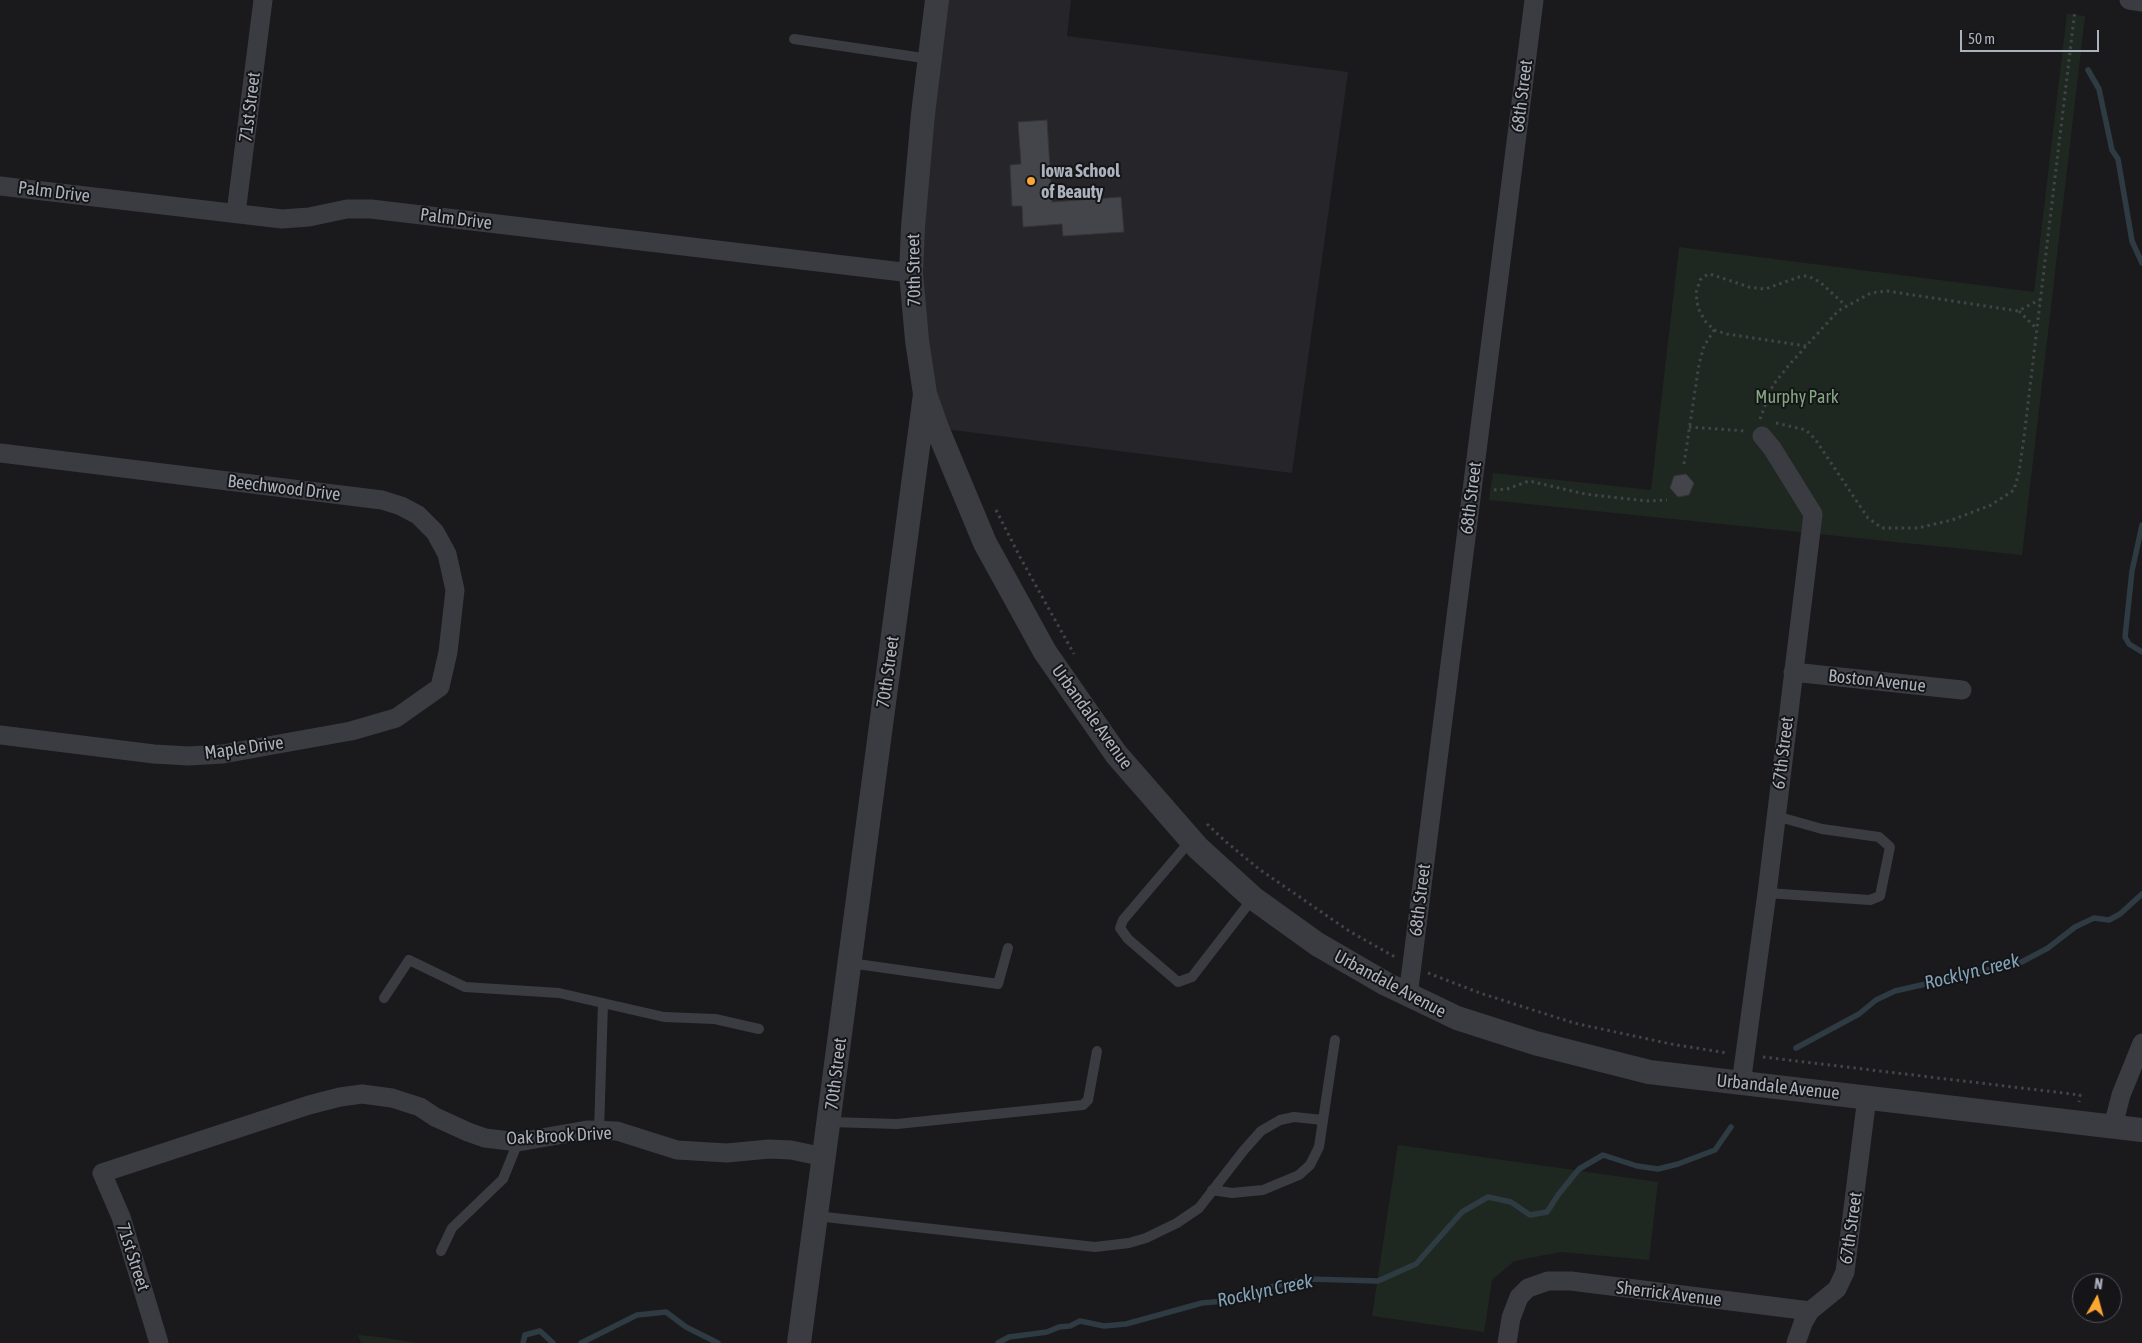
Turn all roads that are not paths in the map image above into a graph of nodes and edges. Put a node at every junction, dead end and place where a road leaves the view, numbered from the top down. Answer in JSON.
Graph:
{"nodes":[{"id":1,"x":263,"y":0,"type":"edge"},
{"id":2,"x":937,"y":0,"type":"edge"},
{"id":3,"x":1534,"y":0,"type":"edge"},
{"id":4,"x":2128,"y":0,"type":"edge"},
{"id":5,"x":2142,"y":2,"type":"edge"},
{"id":6,"x":794,"y":40,"type":"dead end"},
{"id":7,"x":930,"y":59,"type":"junction"},
{"id":8,"x":0,"y":186,"type":"edge"},
{"id":9,"x":236,"y":214,"type":"junction"},
{"id":10,"x":912,"y":273,"type":"junction"},
{"id":11,"x":926,"y":394,"type":"junction"},
{"id":12,"x":1757,"y":429,"type":"road end"},
{"id":13,"x":0,"y":453,"type":"edge"},
{"id":14,"x":448,"y":652,"type":"joint"},
{"id":15,"x":1793,"y":672,"type":"junction"},
{"id":16,"x":1962,"y":690,"type":"dead end"},
{"id":17,"x":0,"y":735,"type":"edge"},
{"id":18,"x":1776,"y":816,"type":"junction"},
{"id":19,"x":1191,"y":840,"type":"junction"},
{"id":20,"x":1767,"y":893,"type":"junction"},
{"id":21,"x":1253,"y":898,"type":"junction"},
{"id":22,"x":1008,"y":948,"type":"dead end"},
{"id":23,"x":850,"y":964,"type":"junction"},
{"id":24,"x":1408,"y":996,"type":"junction"},
{"id":25,"x":384,"y":998,"type":"dead end"},
{"id":26,"x":603,"y":1003,"type":"junction"},
{"id":27,"x":759,"y":1029,"type":"dead end"},
{"id":28,"x":1335,"y":1040,"type":"dead end"},
{"id":29,"x":2142,"y":1043,"type":"edge"},
{"id":30,"x":1097,"y":1051,"type":"dead end"},
{"id":31,"x":1741,"y":1084,"type":"junction"},
{"id":32,"x":1867,"y":1096,"type":"junction"},
{"id":33,"x":1323,"y":1120,"type":"junction"},
{"id":34,"x":830,"y":1122,"type":"junction"},
{"id":35,"x":2113,"y":1126,"type":"junction"},
{"id":36,"x":2142,"y":1130,"type":"edge"},
{"id":37,"x":599,"y":1131,"type":"junction"},
{"id":38,"x":518,"y":1142,"type":"junction"},
{"id":39,"x":824,"y":1157,"type":"junction"},
{"id":40,"x":102,"y":1173,"type":"joint"},
{"id":41,"x":1212,"y":1190,"type":"junction"},
{"id":42,"x":816,"y":1216,"type":"junction"},
{"id":43,"x":440,"y":1251,"type":"dead end"},
{"id":44,"x":1810,"y":1312,"type":"junction"},
{"id":45,"x":159,"y":1343,"type":"edge"},
{"id":46,"x":799,"y":1343,"type":"edge"},
{"id":47,"x":1507,"y":1343,"type":"edge"},
{"id":48,"x":1796,"y":1343,"type":"edge"}],
"edges":[{"from":1,"to":9,"type":"street","name":"71st Street"},
{"from":2,"to":7,"type":"street","name":"70th Street"},
{"from":3,"to":24,"type":"street","name":"68th Street"},
{"from":4,"to":5,"type":"street"},
{"from":6,"to":7,"type":"lane"},
{"from":7,"to":10,"type":"street","name":"70th Street"},
{"from":8,"to":9,"type":"street","name":"Palm Drive"},
{"from":9,"to":10,"type":"street","name":"Palm Drive"},
{"from":10,"to":11,"type":"street","name":"70th Street"},
{"from":11,"to":19,"type":"street","name":"Urbandale Avenue"},
{"from":11,"to":23,"type":"street","name":"70th Street"},
{"from":12,"to":15,"type":"street","name":"67th Street"},
{"from":13,"to":14,"type":"street","name":"Beechwood Drive"},
{"from":14,"to":17,"type":"street","name":"Maple Drive"},
{"from":15,"to":16,"type":"street","name":"Boston Avenue"},
{"from":15,"to":18,"type":"street","name":"67th Street"},
{"from":18,"to":20,"type":"street","name":"67th Street"},
{"from":18,"to":20,"type":"lane"},
{"from":19,"to":21,"type":"street","name":"Urbandale Avenue"},
{"from":19,"to":21,"type":"lane"},
{"from":20,"to":31,"type":"street","name":"67th Street"},
{"from":21,"to":24,"type":"street","name":"Urbandale Avenue"},
{"from":22,"to":23,"type":"lane"},
{"from":23,"to":34,"type":"street","name":"70th Street"},
{"from":24,"to":31,"type":"street","name":"Urbandale Avenue"},
{"from":25,"to":26,"type":"lane"},
{"from":26,"to":27,"type":"lane"},
{"from":26,"to":37,"type":"lane"},
{"from":28,"to":33,"type":"lane"},
{"from":29,"to":35,"type":"street"},
{"from":30,"to":34,"type":"lane"},
{"from":31,"to":32,"type":"street","name":"Urbandale Avenue"},
{"from":32,"to":35,"type":"street","name":"Urbandale Avenue"},
{"from":32,"to":44,"type":"street","name":"67th Street"},
{"from":33,"to":41,"type":"lane"},
{"from":33,"to":41,"type":"lane"},
{"from":34,"to":39,"type":"street","name":"70th Street"},
{"from":35,"to":36,"type":"street","name":"Urbandale Avenue"},
{"from":37,"to":38,"type":"street","name":"Oak Brook Drive"},
{"from":37,"to":39,"type":"street","name":"Oak Brook Drive"},
{"from":38,"to":40,"type":"street","name":"Oak Brook Drive"},
{"from":38,"to":43,"type":"lane"},
{"from":39,"to":42,"type":"street","name":"70th Street"},
{"from":40,"to":45,"type":"street","name":"71st Street"},
{"from":41,"to":42,"type":"lane"},
{"from":42,"to":46,"type":"street","name":"70th Street"},
{"from":44,"to":47,"type":"street","name":"Sherrick Avenue"},
{"from":44,"to":48,"type":"street","name":"67th Street"}]}
